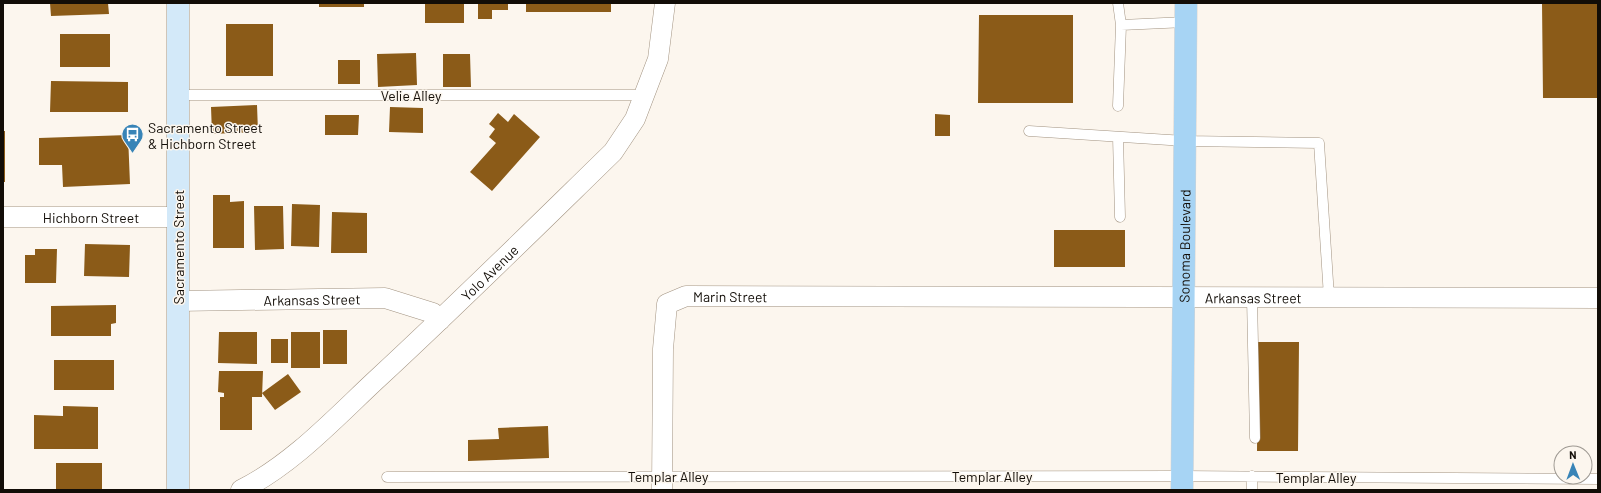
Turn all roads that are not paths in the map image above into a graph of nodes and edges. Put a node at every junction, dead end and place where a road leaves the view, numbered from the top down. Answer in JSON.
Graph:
{"nodes":[{"id":1,"x":178,"y":3,"type":"edge"},
{"id":2,"x":1118,"y":3,"type":"edge"},
{"id":3,"x":665,"y":4,"type":"edge"},
{"id":4,"x":1186,"y":12,"type":"edge"},
{"id":5,"x":1121,"y":26,"type":"junction"},
{"id":6,"x":178,"y":95,"type":"junction"},
{"id":7,"x":644,"y":95,"type":"junction"},
{"id":8,"x":1118,"y":106,"type":"dead end"},
{"id":9,"x":1029,"y":131,"type":"dead end"},
{"id":10,"x":1118,"y":137,"type":"junction"},
{"id":11,"x":1185,"y":141,"type":"junction"},
{"id":12,"x":3,"y":217,"type":"edge"},
{"id":13,"x":178,"y":217,"type":"junction"},
{"id":14,"x":1120,"y":217,"type":"dead end"},
{"id":15,"x":1329,"y":297,"type":"junction"},
{"id":16,"x":884,"y":298,"type":"joint"},
{"id":17,"x":1184,"y":298,"type":"junction"},
{"id":18,"x":1252,"y":298,"type":"junction"},
{"id":19,"x":1598,"y":298,"type":"edge"},
{"id":20,"x":178,"y":301,"type":"junction"},
{"id":21,"x":440,"y":320,"type":"junction"},
{"id":22,"x":1255,"y":438,"type":"dead end"},
{"id":23,"x":1252,"y":476,"type":"junction"},
{"id":24,"x":387,"y":477,"type":"dead end"},
{"id":25,"x":1598,"y":479,"type":"edge"},
{"id":26,"x":661,"y":483,"type":"edge"},
{"id":27,"x":1182,"y":483,"type":"edge"},
{"id":28,"x":178,"y":490,"type":"edge"},
{"id":29,"x":241,"y":490,"type":"edge"},
{"id":30,"x":1252,"y":490,"type":"edge"}],
"edges":[{"from":1,"to":6,"type":"main road","name":"Sacramento Street"},
{"from":2,"to":5,"type":"lane"},
{"from":3,"to":7,"type":"street","name":"Yolo Avenue"},
{"from":4,"to":5,"type":"lane"},
{"from":4,"to":11,"type":"main road","name":"Sonoma Boulevard"},
{"from":5,"to":8,"type":"lane"},
{"from":6,"to":7,"type":"lane","name":"Velie Alley"},
{"from":6,"to":13,"type":"main road","name":"Sacramento Street"},
{"from":7,"to":21,"type":"street","name":"Yolo Avenue"},
{"from":9,"to":10,"type":"lane"},
{"from":10,"to":11,"type":"lane"},
{"from":10,"to":14,"type":"lane"},
{"from":11,"to":15,"type":"lane"},
{"from":11,"to":17,"type":"main road","name":"Sonoma Boulevard"},
{"from":12,"to":13,"type":"street","name":"Hichborn Street"},
{"from":13,"to":20,"type":"main road","name":"Sacramento Street"},
{"from":15,"to":18,"type":"street","name":"Arkansas Street"},
{"from":15,"to":19,"type":"street","name":"Arkansas Street"},
{"from":16,"to":17,"type":"street","name":"Arkansas Street"},
{"from":16,"to":26,"type":"street","name":"Marin Street"},
{"from":17,"to":18,"type":"street","name":"Arkansas Street"},
{"from":17,"to":27,"type":"main road","name":"Sonoma Boulevard"},
{"from":18,"to":22,"type":"lane"},
{"from":20,"to":21,"type":"street","name":"Arkansas Street"},
{"from":20,"to":28,"type":"main road","name":"Sacramento Street"},
{"from":21,"to":29,"type":"street","name":"Yolo Avenue"},
{"from":23,"to":25,"type":"lane","name":"Templar Alley"},
{"from":23,"to":27,"type":"lane","name":"Templar Alley"},
{"from":23,"to":30,"type":"lane"},
{"from":24,"to":26,"type":"lane","name":"Templar Alley"},
{"from":26,"to":27,"type":"lane","name":"Templar Alley"}]}
